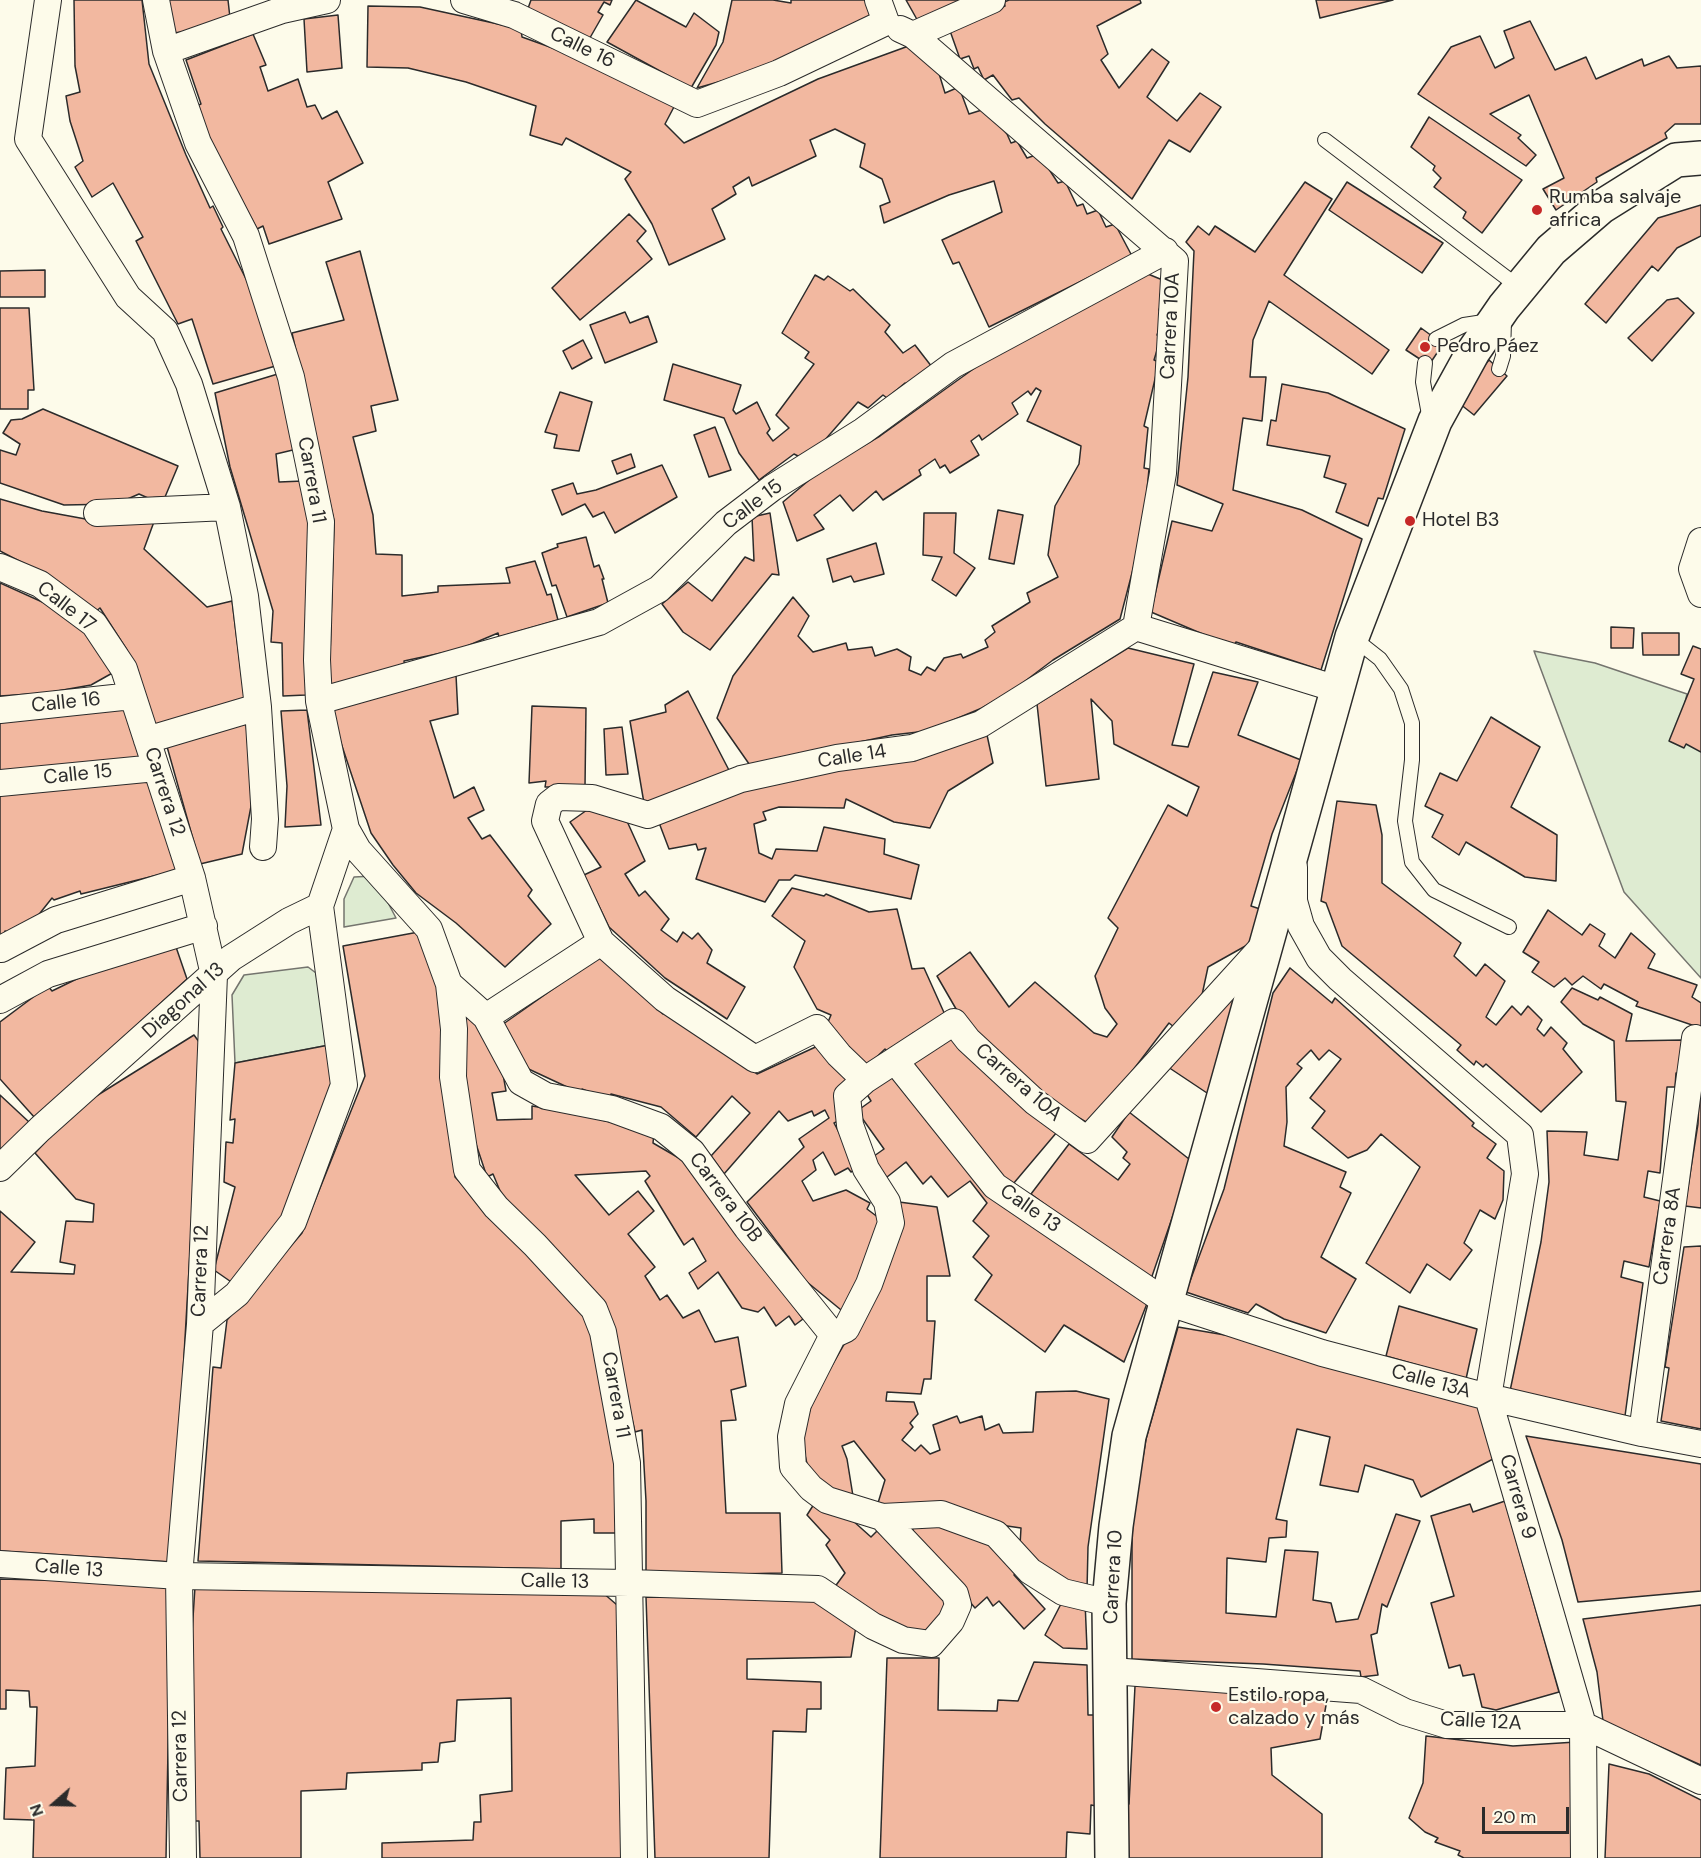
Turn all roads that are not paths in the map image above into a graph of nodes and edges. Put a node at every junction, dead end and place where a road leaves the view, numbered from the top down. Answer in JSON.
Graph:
{"nodes":[{"id":1,"x":48,"y":0,"type":"edge"},
{"id":2,"x":156,"y":0,"type":"edge"},
{"id":3,"x":327,"y":0,"type":"edge"},
{"id":4,"x":464,"y":0,"type":"edge"},
{"id":5,"x":992,"y":0,"type":"edge"},
{"id":6,"x":517,"y":8,"type":"edge"},
{"id":7,"x":882,"y":11,"type":"edge"},
{"id":8,"x":913,"y":35,"type":"junction"},
{"id":9,"x":166,"y":51,"type":"junction"},
{"id":10,"x":1325,"y":140,"type":"dead end"},
{"id":11,"x":1701,"y":158,"type":"edge"},
{"id":12,"x":1165,"y":251,"type":"junction"},
{"id":13,"x":1506,"y":305,"type":"junction"},
{"id":14,"x":1436,"y":339,"type":"dead end"},
{"id":15,"x":1425,"y":363,"type":"dead end"},
{"id":16,"x":1498,"y":369,"type":"dead end"},
{"id":17,"x":1441,"y":420,"type":"junction"},
{"id":18,"x":227,"y":507,"type":"junction"},
{"id":19,"x":97,"y":513,"type":"dead end"},
{"id":20,"x":1701,"y":541,"type":"edge"},
{"id":21,"x":0,"y":567,"type":"edge"},
{"id":22,"x":1701,"y":594,"type":"edge"},
{"id":23,"x":1136,"y":627,"type":"junction"},
{"id":24,"x":1352,"y":637,"type":"junction"},
{"id":25,"x":1337,"y":689,"type":"junction"},
{"id":26,"x":132,"y":696,"type":"junction"},
{"id":27,"x":319,"y":701,"type":"junction"},
{"id":28,"x":258,"y":707,"type":"junction"},
{"id":29,"x":0,"y":710,"type":"edge"},
{"id":30,"x":147,"y":740,"type":"junction"},
{"id":31,"x":156,"y":768,"type":"junction"},
{"id":32,"x":0,"y":783,"type":"edge"},
{"id":33,"x":346,"y":829,"type":"junction"},
{"id":34,"x":263,"y":847,"type":"dead end"},
{"id":35,"x":1293,"y":849,"type":"junction"},
{"id":36,"x":192,"y":878,"type":"junction"},
{"id":37,"x":320,"y":906,"type":"junction"},
{"id":38,"x":204,"y":926,"type":"junction"},
{"id":39,"x":1509,"y":927,"type":"dead end"},
{"id":40,"x":1268,"y":940,"type":"junction"},
{"id":41,"x":601,"y":942,"type":"junction"},
{"id":42,"x":1,"y":949,"type":"edge"},
{"id":43,"x":214,"y":975,"type":"junction"},
{"id":44,"x":449,"y":984,"type":"junction"},
{"id":45,"x":0,"y":1000,"type":"edge"},
{"id":46,"x":486,"y":1017,"type":"junction"},
{"id":47,"x":1695,"y":1038,"type":"dead end"},
{"id":48,"x":896,"y":1062,"type":"junction"},
{"id":49,"x":865,"y":1080,"type":"junction"},
{"id":50,"x":0,"y":1168,"type":"edge"},
{"id":51,"x":1166,"y":1302,"type":"junction"},
{"id":52,"x":200,"y":1323,"type":"junction"},
{"id":53,"x":833,"y":1335,"type":"junction"},
{"id":54,"x":1488,"y":1397,"type":"junction"},
{"id":55,"x":1642,"y":1433,"type":"junction"},
{"id":56,"x":1701,"y":1444,"type":"edge"},
{"id":57,"x":882,"y":1516,"type":"junction"},
{"id":58,"x":0,"y":1564,"type":"edge"},
{"id":59,"x":179,"y":1576,"type":"junction"},
{"id":60,"x":629,"y":1583,"type":"junction"},
{"id":61,"x":1109,"y":1603,"type":"junction"},
{"id":62,"x":1112,"y":1671,"type":"junction"},
{"id":63,"x":1583,"y":1725,"type":"junction"},
{"id":64,"x":1701,"y":1781,"type":"edge"},
{"id":65,"x":183,"y":1858,"type":"edge"},
{"id":66,"x":634,"y":1858,"type":"edge"},
{"id":67,"x":1112,"y":1858,"type":"edge"},
{"id":68,"x":1584,"y":1858,"type":"edge"}],
"edges":[{"from":1,"to":18,"type":"street"},
{"from":2,"to":9,"type":"street","name":"Carrera 11"},
{"from":3,"to":9,"type":"street"},
{"from":4,"to":6,"type":"street","name":"Calle 16"},
{"from":5,"to":8,"type":"street"},
{"from":6,"to":7,"type":"street","name":"Calle 16"},
{"from":7,"to":8,"type":"street","name":"Carrera 10A"},
{"from":8,"to":12,"type":"street","name":"Carrera 10A"},
{"from":9,"to":27,"type":"street","name":"Carrera 11"},
{"from":10,"to":13,"type":"lane"},
{"from":11,"to":13,"type":"street","name":"Carrera 10"},
{"from":12,"to":23,"type":"street","name":"Carrera 10A"},
{"from":12,"to":27,"type":"street","name":"Calle 15"},
{"from":13,"to":14,"type":"lane"},
{"from":13,"to":16,"type":"lane"},
{"from":13,"to":17,"type":"street","name":"Carrera 10"},
{"from":15,"to":17,"type":"lane"},
{"from":17,"to":24,"type":"street","name":"Carrera 10"},
{"from":18,"to":19,"type":"street"},
{"from":18,"to":28,"type":"street"},
{"from":20,"to":22,"type":"street"},
{"from":21,"to":26,"type":"street","name":"Calle 17"},
{"from":23,"to":25,"type":"street"},
{"from":23,"to":41,"type":"street","name":"Calle 14"},
{"from":24,"to":25,"type":"street","name":"Carrera 10"},
{"from":24,"to":39,"type":"lane"},
{"from":25,"to":35,"type":"street","name":"Carrera 10"},
{"from":26,"to":29,"type":"street","name":"Calle 16"},
{"from":26,"to":30,"type":"street","name":"Carrera 12"},
{"from":27,"to":33,"type":"street","name":"Carrera 11"},
{"from":28,"to":30,"type":"street"},
{"from":28,"to":34,"type":"street"},
{"from":30,"to":31,"type":"street","name":"Carrera 12"},
{"from":31,"to":32,"type":"street","name":"Calle 15"},
{"from":31,"to":36,"type":"street","name":"Carrera 12"},
{"from":33,"to":37,"type":"street"},
{"from":33,"to":44,"type":"street","name":"Carrera 11"},
{"from":35,"to":40,"type":"street","name":"Carrera 10"},
{"from":35,"to":54,"type":"street","name":"Carrera 9"},
{"from":36,"to":38,"type":"street","name":"Carrera 12"},
{"from":36,"to":42,"type":"street"},
{"from":37,"to":43,"type":"street","name":"Diagonal 13"},
{"from":37,"to":52,"type":"street"},
{"from":38,"to":43,"type":"street","name":"Carrera 12"},
{"from":38,"to":45,"type":"street"},
{"from":40,"to":48,"type":"street","name":"Carrera 10A"},
{"from":40,"to":51,"type":"street","name":"Carrera 10"},
{"from":41,"to":46,"type":"street"},
{"from":41,"to":49,"type":"street"},
{"from":43,"to":50,"type":"street","name":"Diagonal 13"},
{"from":43,"to":52,"type":"street","name":"Carrera 12"},
{"from":44,"to":46,"type":"street","name":"Carrera 11"},
{"from":44,"to":60,"type":"street","name":"Carrera 11"},
{"from":46,"to":53,"type":"street","name":"Carrera 10B"},
{"from":47,"to":55,"type":"street","name":"Carrera 8A"},
{"from":48,"to":49,"type":"street"},
{"from":48,"to":51,"type":"street","name":"Calle 13"},
{"from":49,"to":53,"type":"street"},
{"from":51,"to":54,"type":"street","name":"Calle 13A"},
{"from":51,"to":61,"type":"street","name":"Carrera 10"},
{"from":52,"to":59,"type":"street","name":"Carrera 12"},
{"from":53,"to":57,"type":"street"},
{"from":54,"to":55,"type":"street","name":"Calle 13A"},
{"from":54,"to":63,"type":"street","name":"Carrera 9"},
{"from":55,"to":56,"type":"street","name":"Calle 13A"},
{"from":57,"to":60,"type":"street","name":"Calle 13"},
{"from":57,"to":61,"type":"street"},
{"from":58,"to":59,"type":"street","name":"Calle 13"},
{"from":59,"to":60,"type":"street","name":"Calle 13"},
{"from":59,"to":65,"type":"street","name":"Carrera 12"},
{"from":60,"to":66,"type":"street","name":"Carrera 11"},
{"from":61,"to":62,"type":"street","name":"Carrera 10"},
{"from":62,"to":63,"type":"street","name":"Calle 12A"},
{"from":62,"to":67,"type":"street","name":"Carrera 10"},
{"from":63,"to":64,"type":"street","name":"Calle 12A"},
{"from":63,"to":68,"type":"street","name":"Carrera 9"}]}
